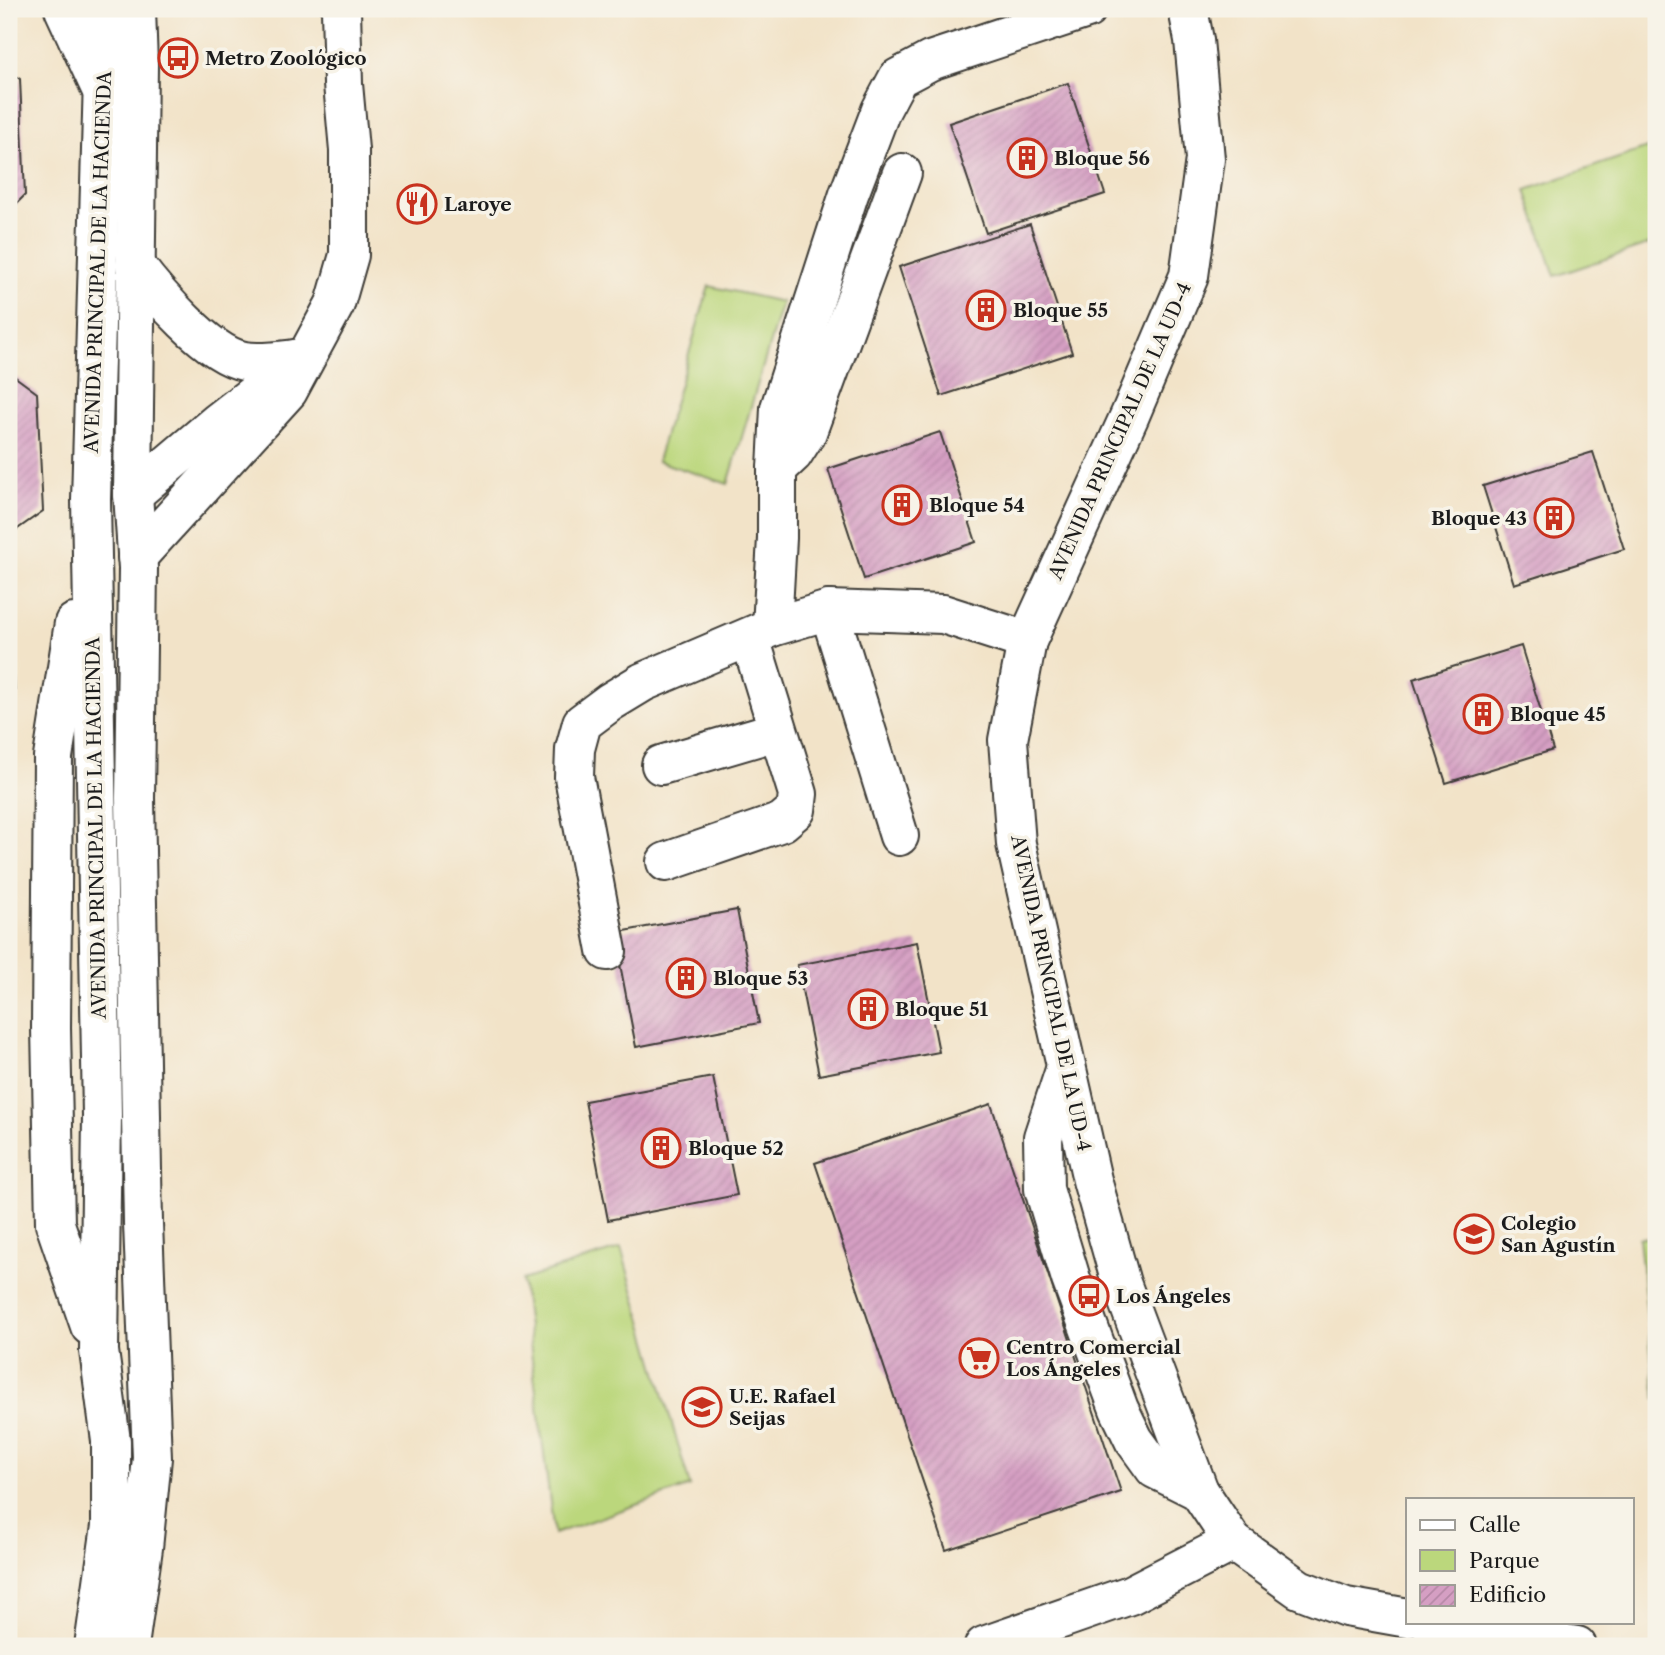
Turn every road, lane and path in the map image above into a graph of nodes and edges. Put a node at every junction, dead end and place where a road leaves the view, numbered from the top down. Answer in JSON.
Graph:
{"nodes":[{"id":1,"x":64,"y":9,"type":"edge"},
{"id":2,"x":104,"y":9,"type":"edge"},
{"id":3,"x":136,"y":9,"type":"edge"},
{"id":4,"x":341,"y":9,"type":"edge"},
{"id":5,"x":1087,"y":9,"type":"edge"},
{"id":6,"x":1188,"y":9,"type":"edge"},
{"id":7,"x":103,"y":96,"type":"junction"},
{"id":8,"x":902,"y":173,"type":"dead end"},
{"id":9,"x":135,"y":265,"type":"junction"},
{"id":10,"x":306,"y":358,"type":"junction"},
{"id":11,"x":777,"y":469,"type":"junction"},
{"id":12,"x":133,"y":494,"type":"junction"},
{"id":13,"x":91,"y":500,"type":"junction"},
{"id":14,"x":137,"y":557,"type":"junction"},
{"id":15,"x":92,"y":565,"type":"junction"},
{"id":16,"x":829,"y":610,"type":"junction"},
{"id":17,"x":761,"y":632,"type":"junction"},
{"id":18,"x":1027,"y":640,"type":"junction"},
{"id":19,"x":777,"y":732,"type":"junction"},
{"id":20,"x":662,"y":765,"type":"dead end"},
{"id":21,"x":900,"y":836,"type":"dead end"},
{"id":22,"x":666,"y":862,"type":"dead end"},
{"id":23,"x":607,"y":951,"type":"dead end"},
{"id":24,"x":1233,"y":1542,"type":"junction"},
{"id":25,"x":1406,"y":1618,"type":"edge"},
{"id":26,"x":1440,"y":1624,"type":"edge"},
{"id":27,"x":94,"y":1646,"type":"edge"},
{"id":28,"x":129,"y":1646,"type":"edge"},
{"id":29,"x":984,"y":1646,"type":"edge"},
{"id":30,"x":1577,"y":1646,"type":"edge"}],
"edges":[{"from":1,"to":7,"type":"street"},
{"from":2,"to":7,"type":"street","name":"AVENIDA PRINCIPAL DE LA HACIENDA"},
{"from":3,"to":9,"type":"street","name":"AVENIDA PRINCIPAL DE LA HACIENDA"},
{"from":4,"to":10,"type":"street"},
{"from":5,"to":11,"type":"street"},
{"from":6,"to":18,"type":"street","name":"AVENIDA PRINCIPAL DE LA UD-4"},
{"from":7,"to":13,"type":"street","name":"AVENIDA PRINCIPAL DE LA HACIENDA"},
{"from":8,"to":11,"type":"street"},
{"from":9,"to":10,"type":"street"},
{"from":9,"to":12,"type":"street","name":"AVENIDA PRINCIPAL DE LA HACIENDA"},
{"from":10,"to":12,"type":"street"},
{"from":10,"to":14,"type":"street"},
{"from":11,"to":17,"type":"street"},
{"from":12,"to":13,"type":"street"},
{"from":12,"to":14,"type":"street","name":"AVENIDA PRINCIPAL DE LA HACIENDA"},
{"from":13,"to":15,"type":"street","name":"AVENIDA PRINCIPAL DE LA HACIENDA"},
{"from":14,"to":15,"type":"street"},
{"from":14,"to":28,"type":"street","name":"AVENIDA PRINCIPAL DE LA HACIENDA"},
{"from":15,"to":27,"type":"street","name":"AVENIDA PRINCIPAL DE LA HACIENDA"},
{"from":16,"to":17,"type":"street"},
{"from":16,"to":18,"type":"street"},
{"from":16,"to":21,"type":"street"},
{"from":17,"to":19,"type":"street"},
{"from":17,"to":23,"type":"street"},
{"from":18,"to":24,"type":"street","name":"AVENIDA PRINCIPAL DE LA UD-4"},
{"from":19,"to":20,"type":"street"},
{"from":19,"to":22,"type":"street"},
{"from":24,"to":25,"type":"street","name":"AVENIDA PRINCIPAL DE LA UD-4"},
{"from":24,"to":29,"type":"street"},
{"from":26,"to":30,"type":"street"}]}
